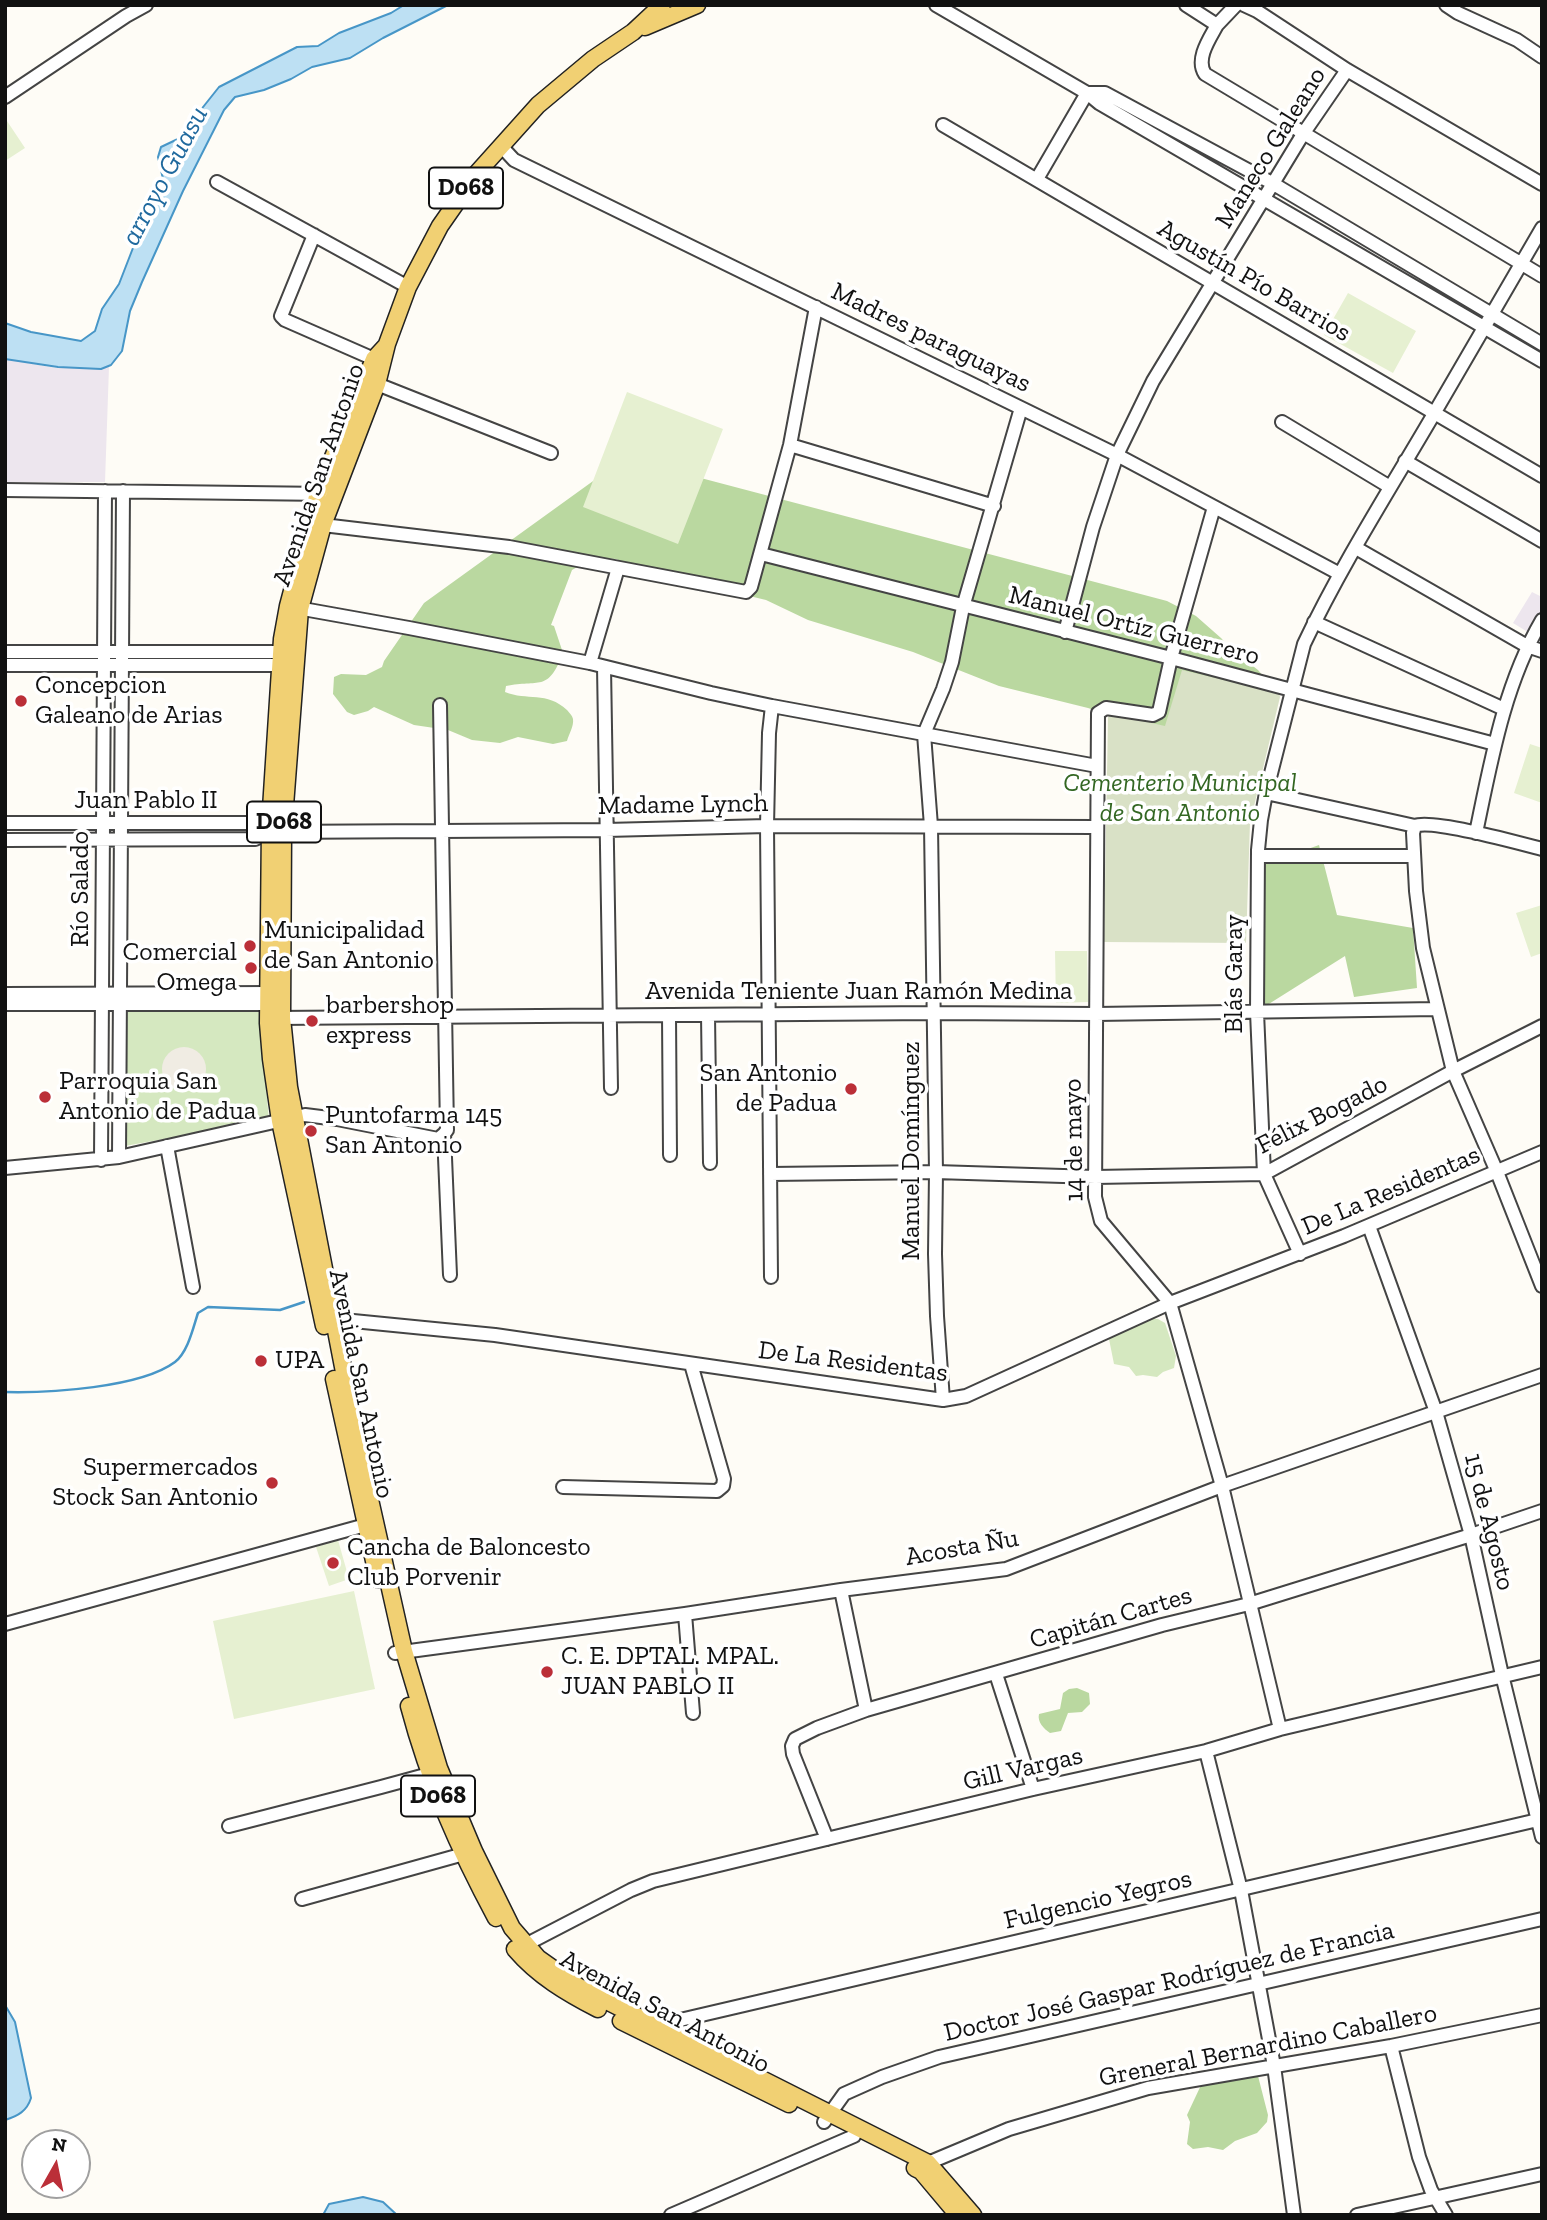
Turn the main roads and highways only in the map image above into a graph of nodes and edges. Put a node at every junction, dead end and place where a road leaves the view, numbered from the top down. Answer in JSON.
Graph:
{"nodes":[{"id":1,"x":662,"y":5,"type":"edge"},
{"id":2,"x":697,"y":5,"type":"edge"},
{"id":3,"x":633,"y":33,"type":"junction"},
{"id":4,"x":387,"y":344,"type":"junction"},
{"id":5,"x":326,"y":494,"type":"junction"},
{"id":6,"x":294,"y":607,"type":"junction"},
{"id":7,"x":468,"y":1853,"type":"junction"},
{"id":8,"x":664,"y":2036,"type":"junction"},
{"id":9,"x":827,"y":2117,"type":"junction"},
{"id":10,"x":961,"y":2212,"type":"edge"}],
"edges":[{"from":1,"to":3,"type":"main road","name":"Avenida San Antonio","number":"D068"},
{"from":2,"to":3,"type":"main road"},
{"from":3,"to":4,"type":"main road","name":"Avenida San Antonio","number":"D068"},
{"from":4,"to":5,"type":"main road","name":"Avenida San Antonio","number":"D068"},
{"from":4,"to":5,"type":"main road","name":"Avenida San Antonio","number":"D068"},
{"from":5,"to":6,"type":"main road","name":"Avenida San Antonio","number":"D068"},
{"from":5,"to":6,"type":"main road","name":"Avenida San Antonio","number":"D068"},
{"from":6,"to":7,"type":"main road","name":"Avenida San Antonio","number":"D068"},
{"from":7,"to":8,"type":"main road","name":"Avenida San Antonio","number":"D068"},
{"from":7,"to":8,"type":"main road","name":"Avenida San Antonio","number":"D068"},
{"from":8,"to":9,"type":"main road","name":"Avenida San Antonio","number":"D068"},
{"from":9,"to":10,"type":"main road","name":"Avenida San Antonio","number":"D068"},
{"from":9,"to":10,"type":"main road","name":"Avenida San Antonio","number":"D068"}]}
